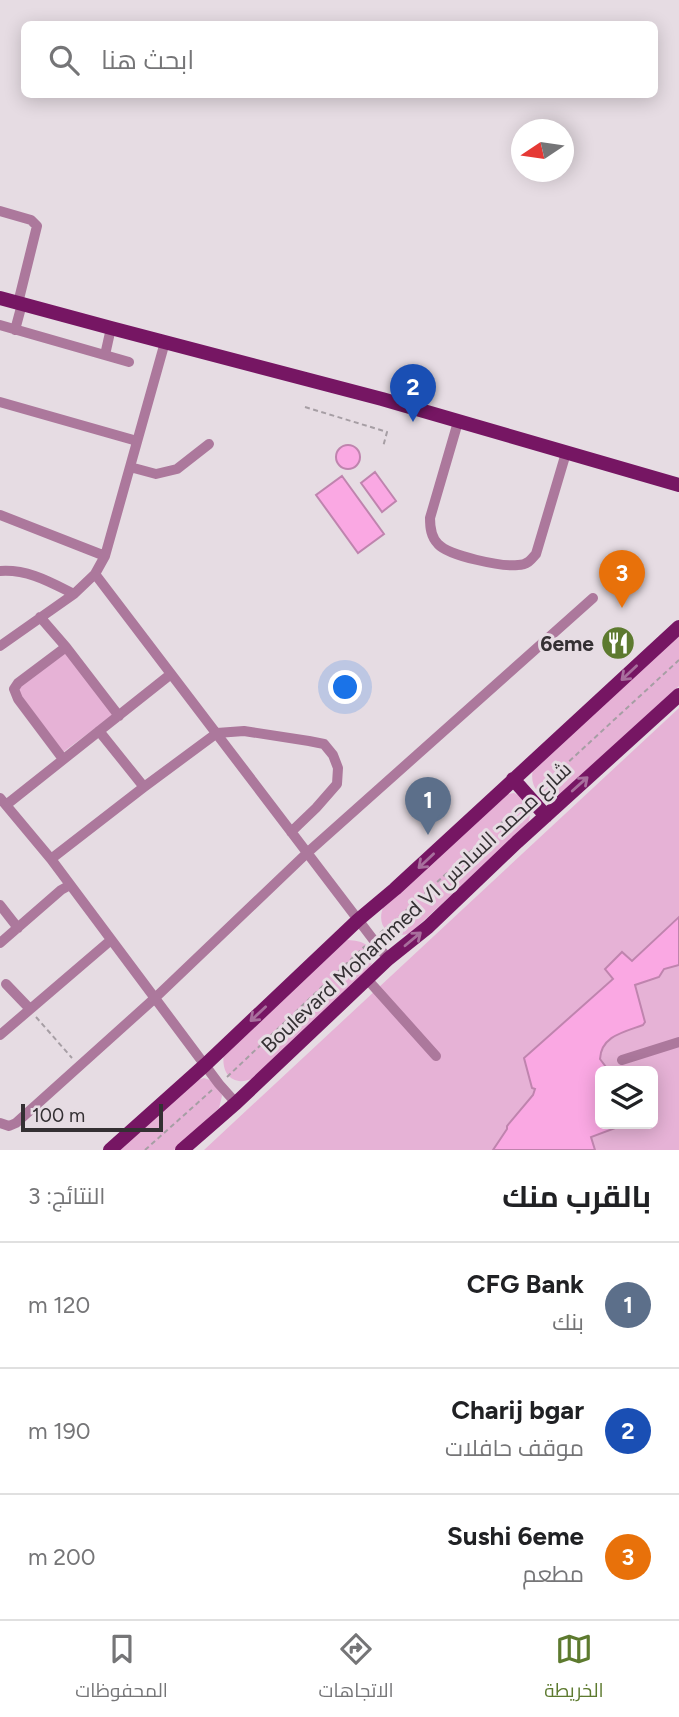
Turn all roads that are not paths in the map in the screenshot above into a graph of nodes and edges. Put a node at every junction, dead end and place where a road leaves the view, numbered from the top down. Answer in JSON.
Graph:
{"nodes":[{"id":1,"x":0,"y":211,"type":"edge"},
{"id":2,"x":0,"y":298,"type":"edge"},
{"id":3,"x":20,"y":304,"type":"junction"},
{"id":4,"x":0,"y":326,"type":"edge"},
{"id":5,"x":111,"y":328,"type":"junction"},
{"id":6,"x":15,"y":330,"type":"junction"},
{"id":7,"x":165,"y":342,"type":"junction"},
{"id":8,"x":105,"y":355,"type":"junction"},
{"id":9,"x":129,"y":362,"type":"dead end"},
{"id":10,"x":0,"y":402,"type":"edge"},
{"id":11,"x":458,"y":422,"type":"junction"},
{"id":12,"x":137,"y":441,"type":"junction"},
{"id":13,"x":209,"y":444,"type":"dead end"},
{"id":14,"x":566,"y":453,"type":"junction"},
{"id":15,"x":130,"y":467,"type":"junction"},
{"id":16,"x":679,"y":485,"type":"edge"},
{"id":17,"x":0,"y":515,"type":"edge"},
{"id":18,"x":105,"y":556,"type":"junction"},
{"id":19,"x":0,"y":571,"type":"edge"},
{"id":20,"x":95,"y":574,"type":"junction"},
{"id":21,"x":74,"y":594,"type":"junction"},
{"id":22,"x":593,"y":598,"type":"dead end"},
{"id":23,"x":40,"y":617,"type":"junction"},
{"id":24,"x":679,"y":627,"type":"edge"},
{"id":25,"x":0,"y":646,"type":"edge"},
{"id":26,"x":66,"y":647,"type":"junction"},
{"id":27,"x":172,"y":674,"type":"junction"},
{"id":28,"x":679,"y":695,"type":"edge"},
{"id":29,"x":119,"y":716,"type":"junction"},
{"id":30,"x":99,"y":731,"type":"junction"},
{"id":31,"x":217,"y":733,"type":"junction"},
{"id":32,"x":63,"y":759,"type":"junction"},
{"id":33,"x":513,"y":779,"type":"junction"},
{"id":34,"x":144,"y":787,"type":"junction"},
{"id":35,"x":3,"y":801,"type":"edge"},
{"id":36,"x":546,"y":816,"type":"junction"},
{"id":37,"x":291,"y":832,"type":"junction"},
{"id":38,"x":307,"y":853,"type":"junction"},
{"id":39,"x":51,"y":859,"type":"junction"},
{"id":40,"x":70,"y":885,"type":"junction"},
{"id":41,"x":0,"y":905,"type":"edge"},
{"id":42,"x":358,"y":920,"type":"junction"},
{"id":43,"x":18,"y":928,"type":"junction"},
{"id":44,"x":111,"y":940,"type":"junction"},
{"id":45,"x":0,"y":943,"type":"edge"},
{"id":46,"x":388,"y":959,"type":"junction"},
{"id":47,"x":367,"y":979,"type":"junction"},
{"id":48,"x":5,"y":984,"type":"dead end"},
{"id":49,"x":156,"y":998,"type":"junction"},
{"id":50,"x":30,"y":1009,"type":"junction"},
{"id":51,"x":0,"y":1035,"type":"edge"},
{"id":52,"x":679,"y":1042,"type":"edge"},
{"id":53,"x":436,"y":1056,"type":"dead end"},
{"id":54,"x":622,"y":1060,"type":"dead end"},
{"id":55,"x":205,"y":1065,"type":"junction"},
{"id":56,"x":236,"y":1103,"type":"junction"},
{"id":57,"x":0,"y":1123,"type":"edge"},
{"id":58,"x":110,"y":1150,"type":"edge"},
{"id":59,"x":182,"y":1150,"type":"edge"}],
"edges":[{"from":1,"to":3,"type":"street"},
{"from":2,"to":3,"type":"main road"},
{"from":3,"to":5,"type":"main road"},
{"from":3,"to":6,"type":"street"},
{"from":4,"to":6,"type":"street"},
{"from":5,"to":7,"type":"main road"},
{"from":5,"to":8,"type":"street"},
{"from":6,"to":8,"type":"street"},
{"from":7,"to":11,"type":"main road"},
{"from":7,"to":12,"type":"street"},
{"from":8,"to":9,"type":"street"},
{"from":10,"to":12,"type":"street"},
{"from":11,"to":14,"type":"main road"},
{"from":11,"to":14,"type":"street"},
{"from":12,"to":15,"type":"street"},
{"from":13,"to":15,"type":"street"},
{"from":14,"to":16,"type":"main road"},
{"from":15,"to":18,"type":"street"},
{"from":17,"to":18,"type":"street"},
{"from":18,"to":20,"type":"street"},
{"from":19,"to":21,"type":"street"},
{"from":20,"to":21,"type":"street"},
{"from":20,"to":27,"type":"street"},
{"from":21,"to":23,"type":"street"},
{"from":22,"to":38,"type":"street"},
{"from":23,"to":25,"type":"street"},
{"from":23,"to":26,"type":"street"},
{"from":24,"to":33,"type":"main road","name":"Boulevard Mohammed VI شارع محمد السادس","one_way":true},
{"from":26,"to":29,"type":"street"},
{"from":26,"to":32,"type":"street"},
{"from":27,"to":29,"type":"street"},
{"from":27,"to":31,"type":"street"},
{"from":36,"to":28,"type":"main road","name":"Boulevard Mohammed VI شارع محمد السادس","one_way":true},
{"from":29,"to":30,"type":"street"},
{"from":30,"to":32,"type":"street"},
{"from":30,"to":34,"type":"street"},
{"from":31,"to":34,"type":"street"},
{"from":31,"to":37,"type":"street"},
{"from":31,"to":37,"type":"street"},
{"from":32,"to":35,"type":"street"},
{"from":33,"to":36,"type":"main road"},
{"from":33,"to":42,"type":"main road","name":"Boulevard Mohammed VI شارع محمد السادس","one_way":true},
{"from":34,"to":39,"type":"street"},
{"from":35,"to":39,"type":"street"},
{"from":46,"to":36,"type":"main road","name":"Boulevard Mohammed VI شارع محمد السادس","one_way":true},
{"from":37,"to":38,"type":"street"},
{"from":38,"to":42,"type":"street"},
{"from":38,"to":49,"type":"street"},
{"from":39,"to":40,"type":"street"},
{"from":40,"to":43,"type":"street"},
{"from":40,"to":44,"type":"street"},
{"from":41,"to":43,"type":"street"},
{"from":42,"to":46,"type":"street"},
{"from":42,"to":55,"type":"main road","name":"Boulevard Mohammed VI شارع محمد السادس","one_way":true},
{"from":43,"to":45,"type":"street"},
{"from":44,"to":49,"type":"street"},
{"from":44,"to":50,"type":"street"},
{"from":46,"to":47,"type":"main road","name":"Boulevard Mohammed VI شارع محمد السادس"},
{"from":47,"to":53,"type":"street"},
{"from":47,"to":56,"type":"main road","name":"Boulevard Mohammed VI شارع محمد السادس"},
{"from":48,"to":50,"type":"street"},
{"from":49,"to":55,"type":"street"},
{"from":49,"to":57,"type":"street"},
{"from":50,"to":51,"type":"street"},
{"from":52,"to":54,"type":"street"},
{"from":55,"to":56,"type":"street"},
{"from":55,"to":58,"type":"main road","name":"Boulevard Mohammed VI شارع محمد السادس"},
{"from":56,"to":59,"type":"main road","name":"Boulevard Mohammed VI شارع محمد السادس"}]}
